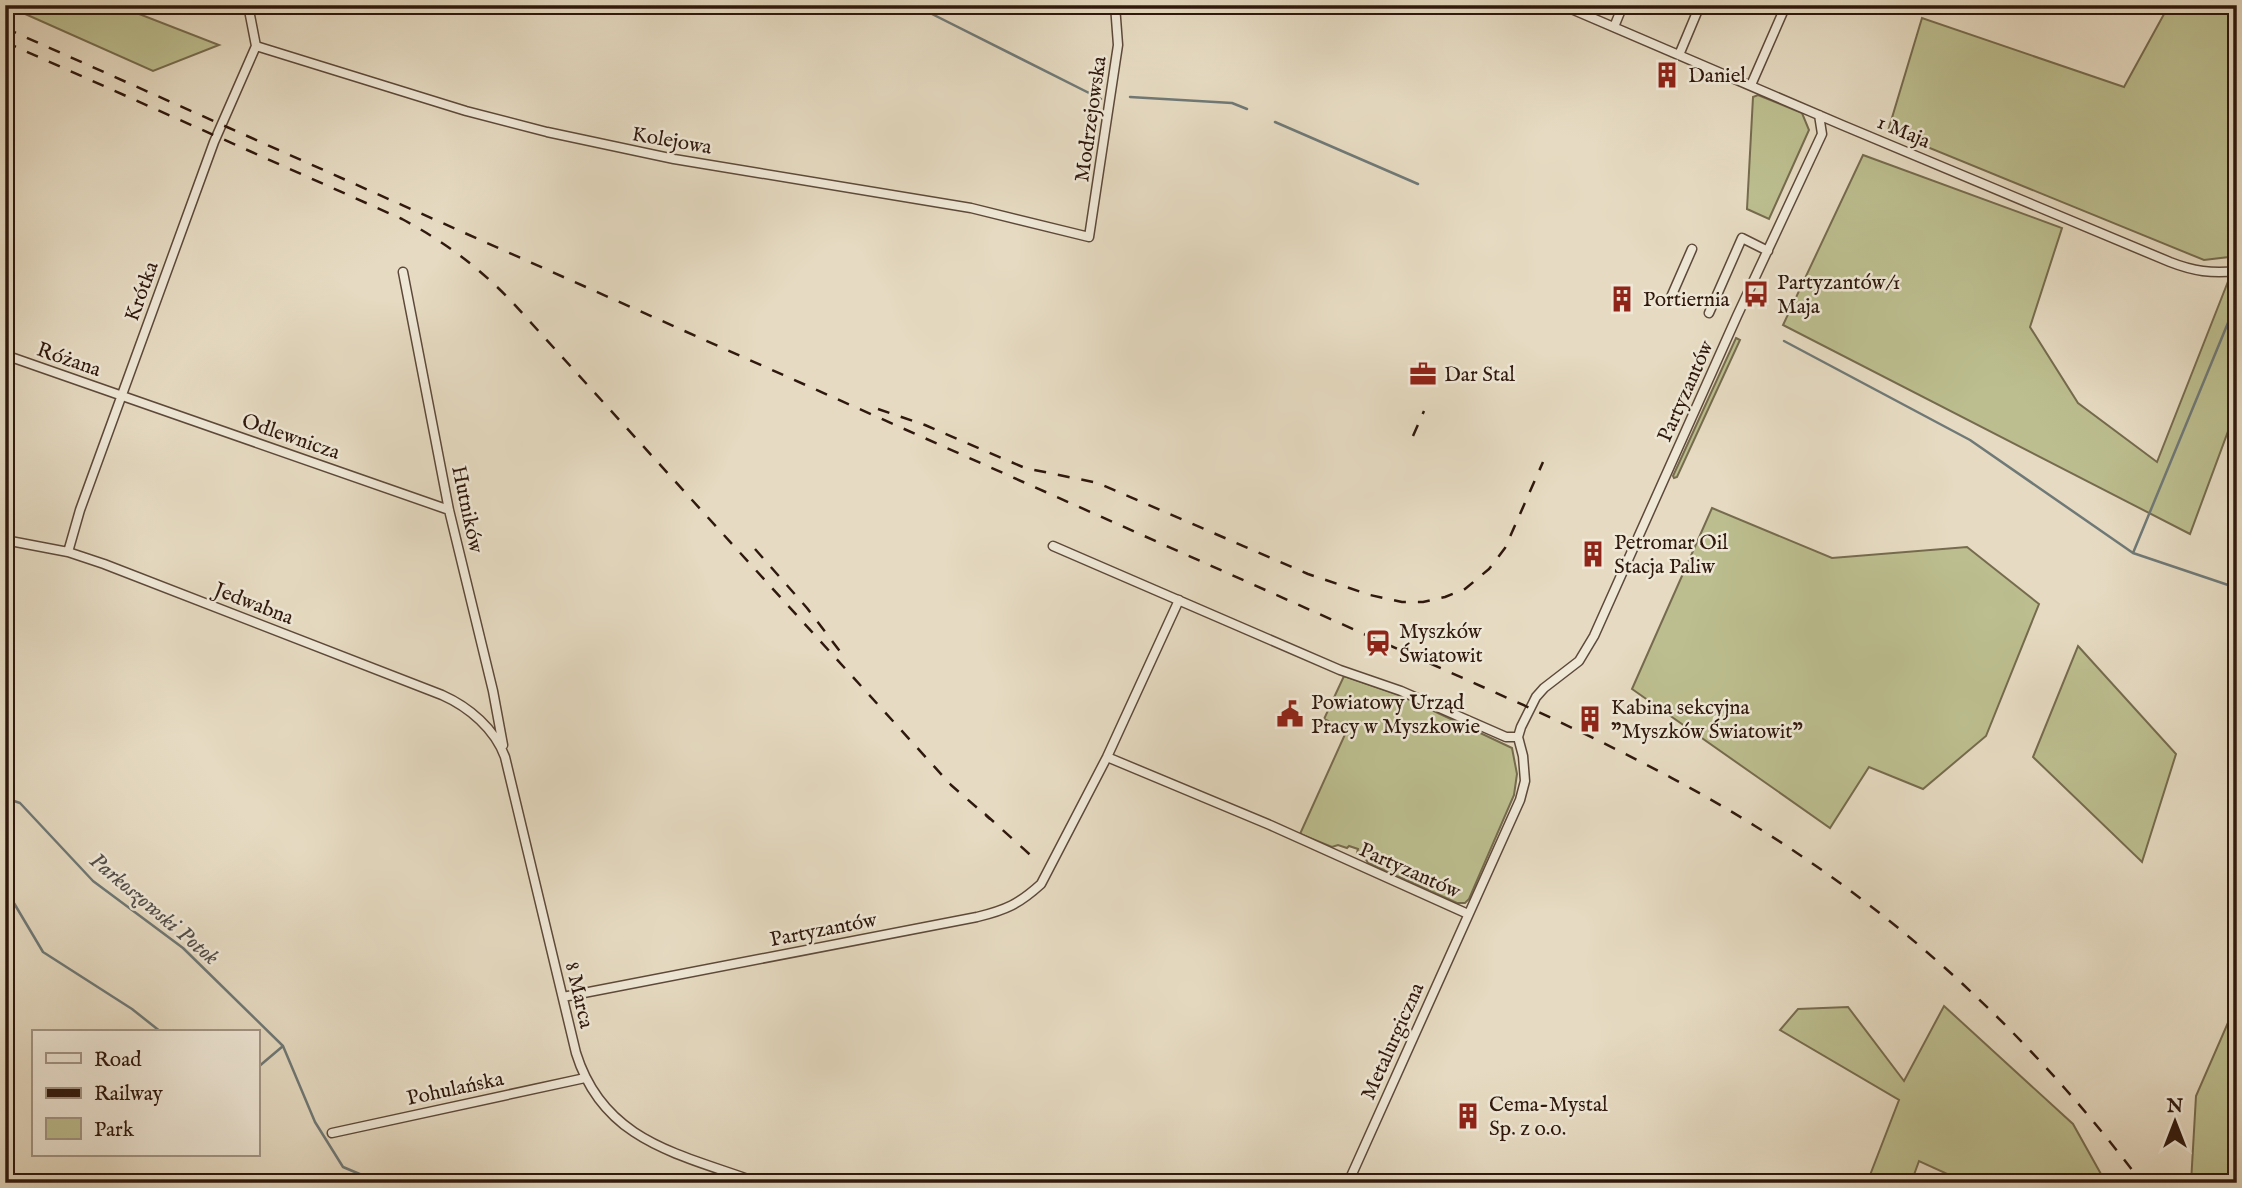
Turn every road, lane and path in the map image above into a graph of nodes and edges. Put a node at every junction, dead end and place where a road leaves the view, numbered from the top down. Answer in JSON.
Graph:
{"nodes":[{"id":1,"x":248,"y":5,"type":"edge"},
{"id":2,"x":1115,"y":5,"type":"edge"},
{"id":3,"x":1562,"y":5,"type":"edge"},
{"id":4,"x":1623,"y":5,"type":"edge"},
{"id":5,"x":1700,"y":5,"type":"edge"},
{"id":6,"x":1786,"y":5,"type":"edge"},
{"id":7,"x":1614,"y":27,"type":"junction"},
{"id":8,"x":256,"y":47,"type":"junction"},
{"id":9,"x":1679,"y":55,"type":"junction"},
{"id":10,"x":1751,"y":85,"type":"junction"},
{"id":11,"x":1819,"y":115,"type":"junction"},
{"id":12,"x":1090,"y":237,"type":"joint"},
{"id":13,"x":1692,"y":249,"type":"dead end"},
{"id":14,"x":1768,"y":251,"type":"junction"},
{"id":15,"x":2237,"y":271,"type":"edge"},
{"id":16,"x":402,"y":272,"type":"dead end"},
{"id":17,"x":1671,"y":297,"type":"dead end"},
{"id":18,"x":1709,"y":313,"type":"dead end"},
{"id":19,"x":5,"y":355,"type":"edge"},
{"id":20,"x":122,"y":396,"type":"junction"},
{"id":21,"x":449,"y":510,"type":"junction"},
{"id":22,"x":5,"y":540,"type":"edge"},
{"id":23,"x":1054,"y":546,"type":"dead end"},
{"id":24,"x":68,"y":552,"type":"junction"},
{"id":25,"x":1179,"y":600,"type":"junction"},
{"id":26,"x":482,"y":722,"type":"joint"},
{"id":27,"x":1518,"y":737,"type":"junction"},
{"id":28,"x":503,"y":752,"type":"junction"},
{"id":29,"x":1107,"y":757,"type":"junction"},
{"id":30,"x":1468,"y":914,"type":"junction"},
{"id":31,"x":563,"y":997,"type":"junction"},
{"id":32,"x":585,"y":1078,"type":"junction"},
{"id":33,"x":332,"y":1133,"type":"dead end"},
{"id":34,"x":759,"y":1183,"type":"edge"},
{"id":35,"x":1348,"y":1183,"type":"edge"}],
"edges":[{"from":1,"to":8,"type":"street"},
{"from":2,"to":12,"type":"street","name":"Modrzejowska"},
{"from":3,"to":7,"type":"street","name":"1 Maja"},
{"from":4,"to":7,"type":"street"},
{"from":5,"to":9,"type":"street"},
{"from":6,"to":10,"type":"street"},
{"from":7,"to":9,"type":"street","name":"1 Maja"},
{"from":8,"to":12,"type":"street","name":"Kolejowa"},
{"from":8,"to":20,"type":"street","name":"Krótka"},
{"from":9,"to":10,"type":"street","name":"1 Maja"},
{"from":10,"to":11,"type":"street","name":"1 Maja"},
{"from":11,"to":14,"type":"street","name":"Partyzantów"},
{"from":11,"to":15,"type":"street","name":"1 Maja"},
{"from":13,"to":17,"type":"street"},
{"from":14,"to":18,"type":"street"},
{"from":14,"to":27,"type":"street","name":"Partyzantów"},
{"from":16,"to":21,"type":"street","name":"Hutników"},
{"from":19,"to":20,"type":"street","name":"Różana"},
{"from":20,"to":21,"type":"street","name":"Odlewnicza"},
{"from":20,"to":24,"type":"street","name":"Krótka"},
{"from":21,"to":28,"type":"street","name":"Hutników"},
{"from":22,"to":24,"type":"street","name":"Jedwabna"},
{"from":23,"to":25,"type":"street"},
{"from":24,"to":26,"type":"street","name":"Jedwabna"},
{"from":25,"to":27,"type":"street"},
{"from":25,"to":29,"type":"street"},
{"from":26,"to":28,"type":"street","name":"8 Marca"},
{"from":27,"to":30,"type":"street","name":"Partyzantów"},
{"from":28,"to":31,"type":"street","name":"8 Marca"},
{"from":29,"to":30,"type":"street","name":"Partyzantów"},
{"from":29,"to":31,"type":"street","name":"Partyzantów"},
{"from":30,"to":35,"type":"street","name":"Metalurgiczna"},
{"from":31,"to":32,"type":"street","name":"8 Marca"},
{"from":32,"to":33,"type":"street","name":"Pohulańska"},
{"from":32,"to":34,"type":"street","name":"8 Marca"}]}
